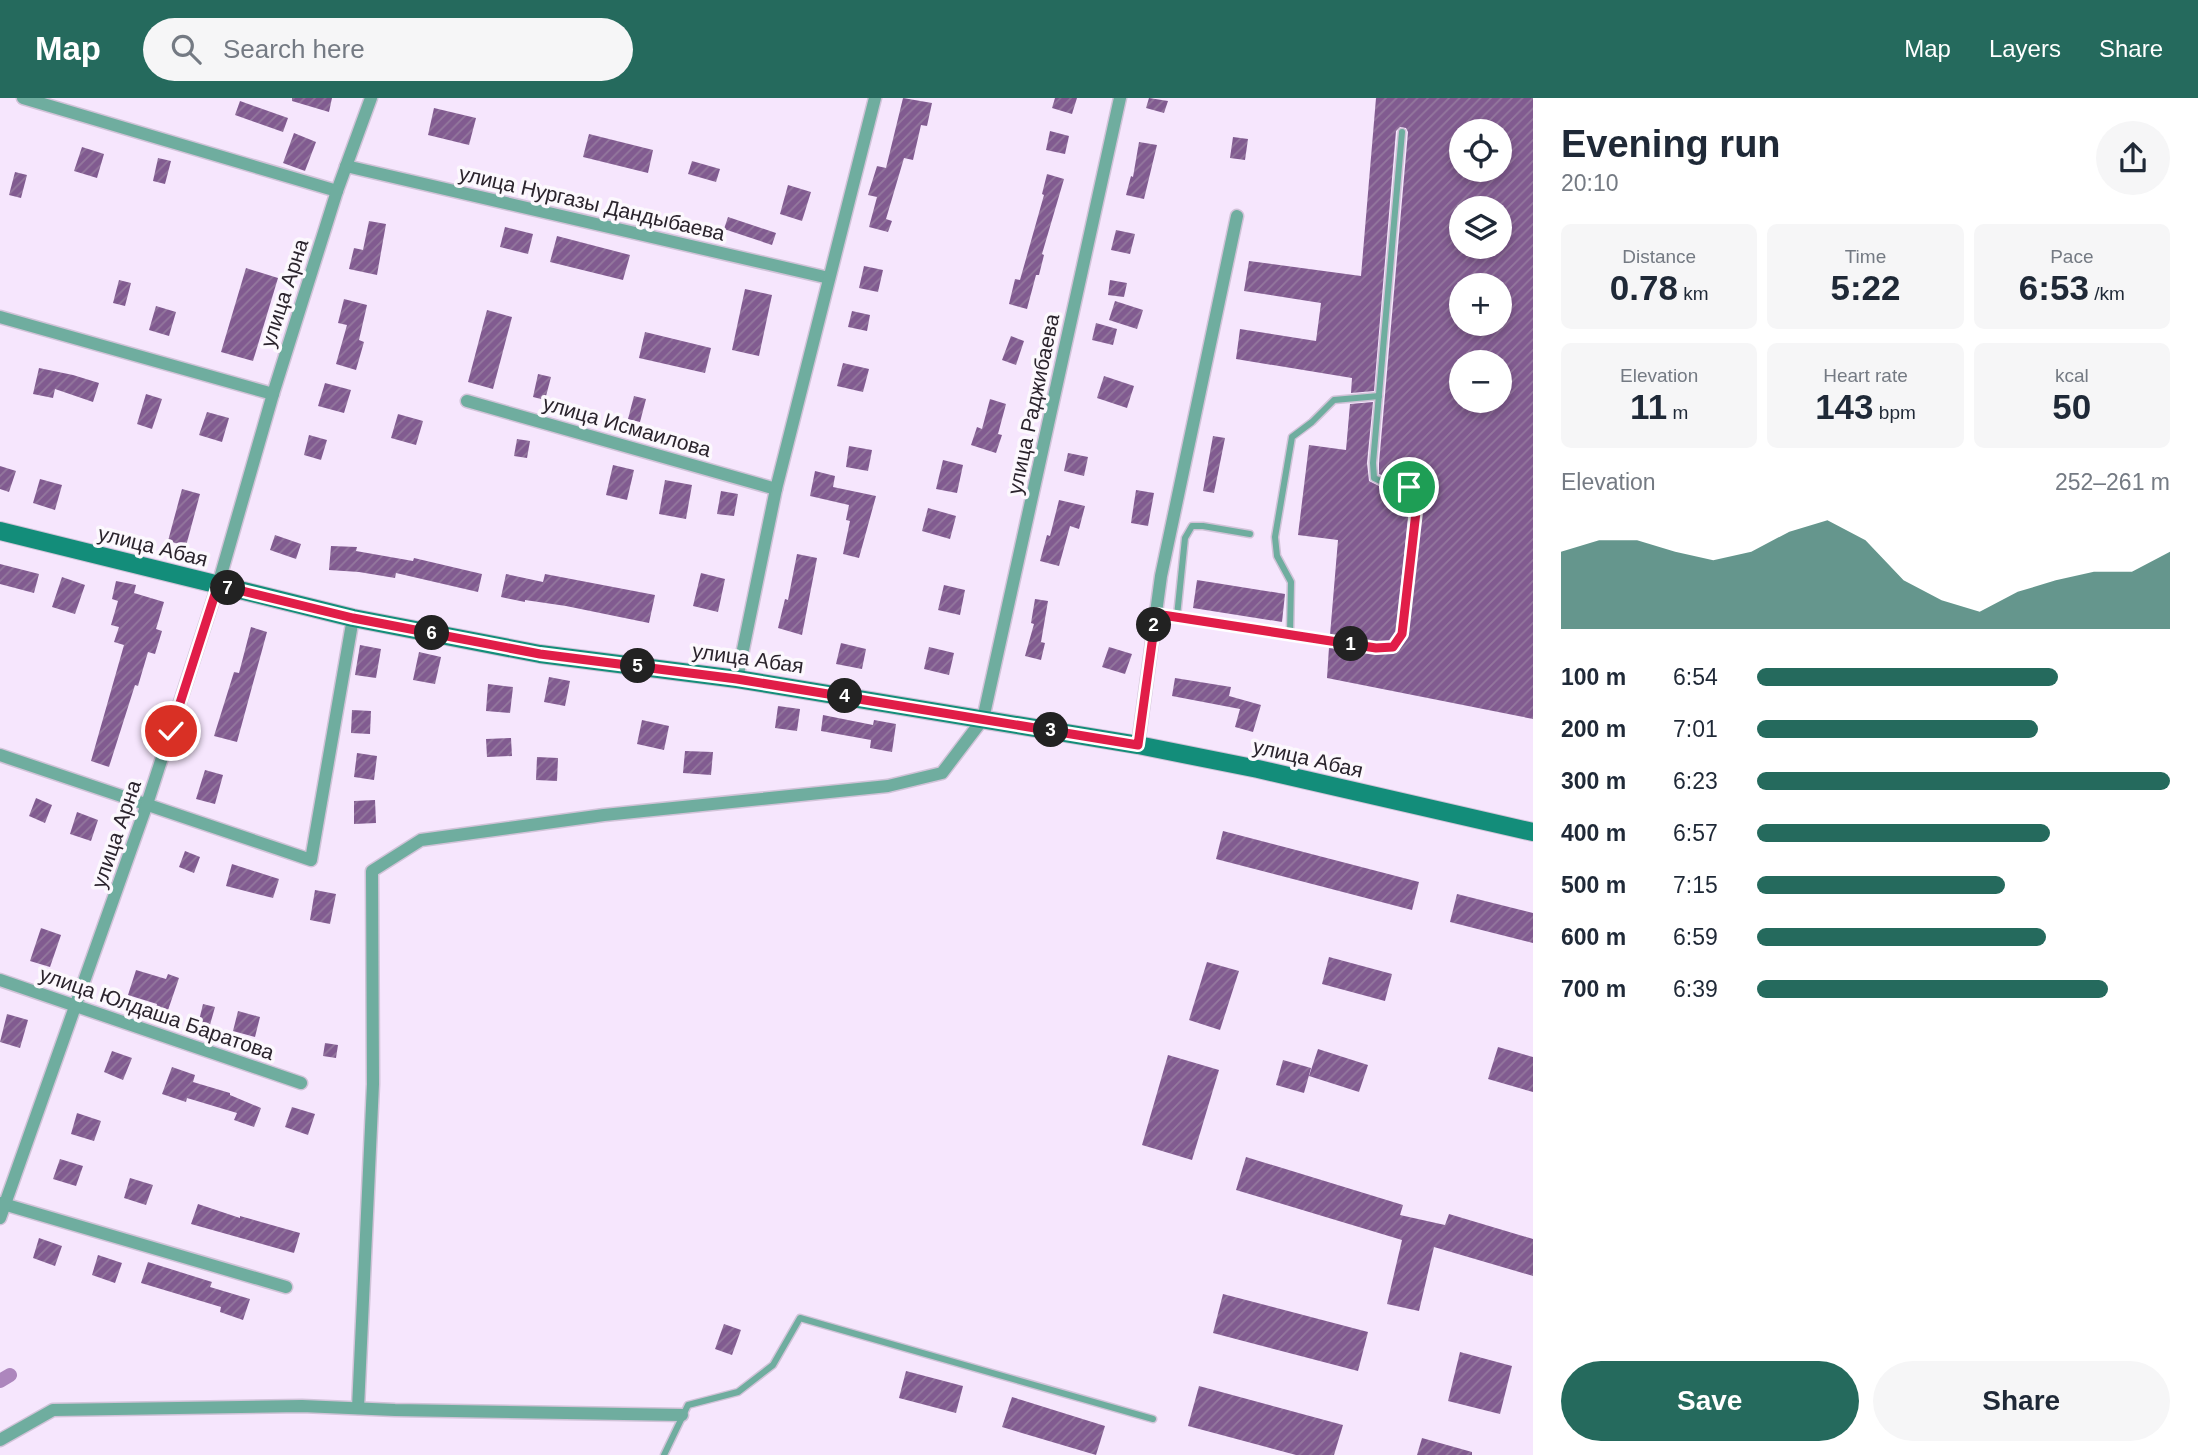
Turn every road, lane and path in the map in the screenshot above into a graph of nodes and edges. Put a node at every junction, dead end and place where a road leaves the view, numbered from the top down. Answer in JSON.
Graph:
{"nodes":[{"id":1,"x":23,"y":98,"type":"edge"},
{"id":2,"x":371,"y":98,"type":"edge"},
{"id":3,"x":875,"y":98,"type":"edge"},
{"id":4,"x":1120,"y":98,"type":"edge"},
{"id":5,"x":1402,"y":132,"type":"dead end"},
{"id":6,"x":346,"y":166,"type":"junction"},
{"id":7,"x":337,"y":191,"type":"junction"},
{"id":8,"x":1237,"y":216,"type":"dead end"},
{"id":9,"x":829,"y":278,"type":"junction"},
{"id":10,"x":0,"y":317,"type":"edge"},
{"id":11,"x":273,"y":394,"type":"junction"},
{"id":12,"x":1379,"y":396,"type":"junction"},
{"id":13,"x":467,"y":401,"type":"dead end"},
{"id":14,"x":776,"y":489,"type":"junction"},
{"id":15,"x":0,"y":531,"type":"edge"},
{"id":16,"x":1250,"y":534,"type":"dead end"},
{"id":17,"x":218,"y":585,"type":"junction"},
{"id":18,"x":1156,"y":614,"type":"junction"},
{"id":19,"x":1177,"y":616,"type":"junction"},
{"id":20,"x":353,"y":618,"type":"junction"},
{"id":21,"x":1290,"y":635,"type":"junction"},
{"id":22,"x":737,"y":679,"type":"junction"},
{"id":23,"x":984,"y":719,"type":"junction"},
{"id":24,"x":1138,"y":745,"type":"junction"},
{"id":25,"x":0,"y":755,"type":"edge"},
{"id":26,"x":147,"y":804,"type":"junction"},
{"id":27,"x":1533,"y":832,"type":"edge"},
{"id":28,"x":0,"y":980,"type":"edge"},
{"id":29,"x":78,"y":1005,"type":"junction"},
{"id":30,"x":301,"y":1083,"type":"dead end"},
{"id":31,"x":3,"y":1204,"type":"edge"},
{"id":32,"x":0,"y":1218,"type":"edge"},
{"id":33,"x":286,"y":1287,"type":"dead end"},
{"id":34,"x":358,"y":1408,"type":"junction"},
{"id":35,"x":682,"y":1415,"type":"junction"},
{"id":36,"x":1153,"y":1419,"type":"dead end"},
{"id":37,"x":0,"y":1440,"type":"edge"},
{"id":38,"x":664,"y":1455,"type":"edge"}],
"edges":[{"from":1,"to":7,"type":"street"},
{"from":2,"to":6,"type":"street","name":"улица Арна"},
{"from":3,"to":9,"type":"street"},
{"from":4,"to":23,"type":"street","name":"улица Раджибаева"},
{"from":5,"to":12,"type":"lane"},
{"from":6,"to":7,"type":"street","name":"улица Арна"},
{"from":6,"to":9,"type":"street","name":"улица Нургазы Дандыбаева"},
{"from":7,"to":11,"type":"street","name":"улица Арна"},
{"from":8,"to":18,"type":"street"},
{"from":9,"to":14,"type":"street"},
{"from":10,"to":11,"type":"street"},
{"from":11,"to":17,"type":"street","name":"улица Арна"},
{"from":12,"to":21,"type":"lane"},
{"from":12,"to":21,"type":"lane"},
{"from":13,"to":14,"type":"street","name":"улица Исмаилова"},
{"from":14,"to":22,"type":"street"},
{"from":15,"to":17,"type":"street","name":"улица Абая"},
{"from":16,"to":19,"type":"lane"},
{"from":17,"to":20,"type":"street","name":"улица Абая"},
{"from":17,"to":26,"type":"street","name":"улица Арна"},
{"from":18,"to":19,"type":"lane"},
{"from":18,"to":24,"type":"street"},
{"from":19,"to":21,"type":"lane"},
{"from":20,"to":22,"type":"street","name":"улица Абая"},
{"from":20,"to":26,"type":"street"},
{"from":22,"to":23,"type":"street","name":"улица Абая"},
{"from":23,"to":24,"type":"street","name":"улица Абая"},
{"from":23,"to":34,"type":"street"},
{"from":24,"to":27,"type":"street","name":"улица Абая"},
{"from":25,"to":26,"type":"street"},
{"from":26,"to":29,"type":"street","name":"улица Арна"},
{"from":28,"to":29,"type":"street","name":"улица Юлдаша Баратова"},
{"from":29,"to":30,"type":"street","name":"улица Юлдаша Баратова"},
{"from":29,"to":31,"type":"street","name":"улица Арна"},
{"from":31,"to":32,"type":"street","name":"улица Арна"},
{"from":31,"to":33,"type":"street"},
{"from":34,"to":35,"type":"street"},
{"from":34,"to":37,"type":"street"},
{"from":35,"to":36,"type":"lane"},
{"from":35,"to":38,"type":"lane"}]}
